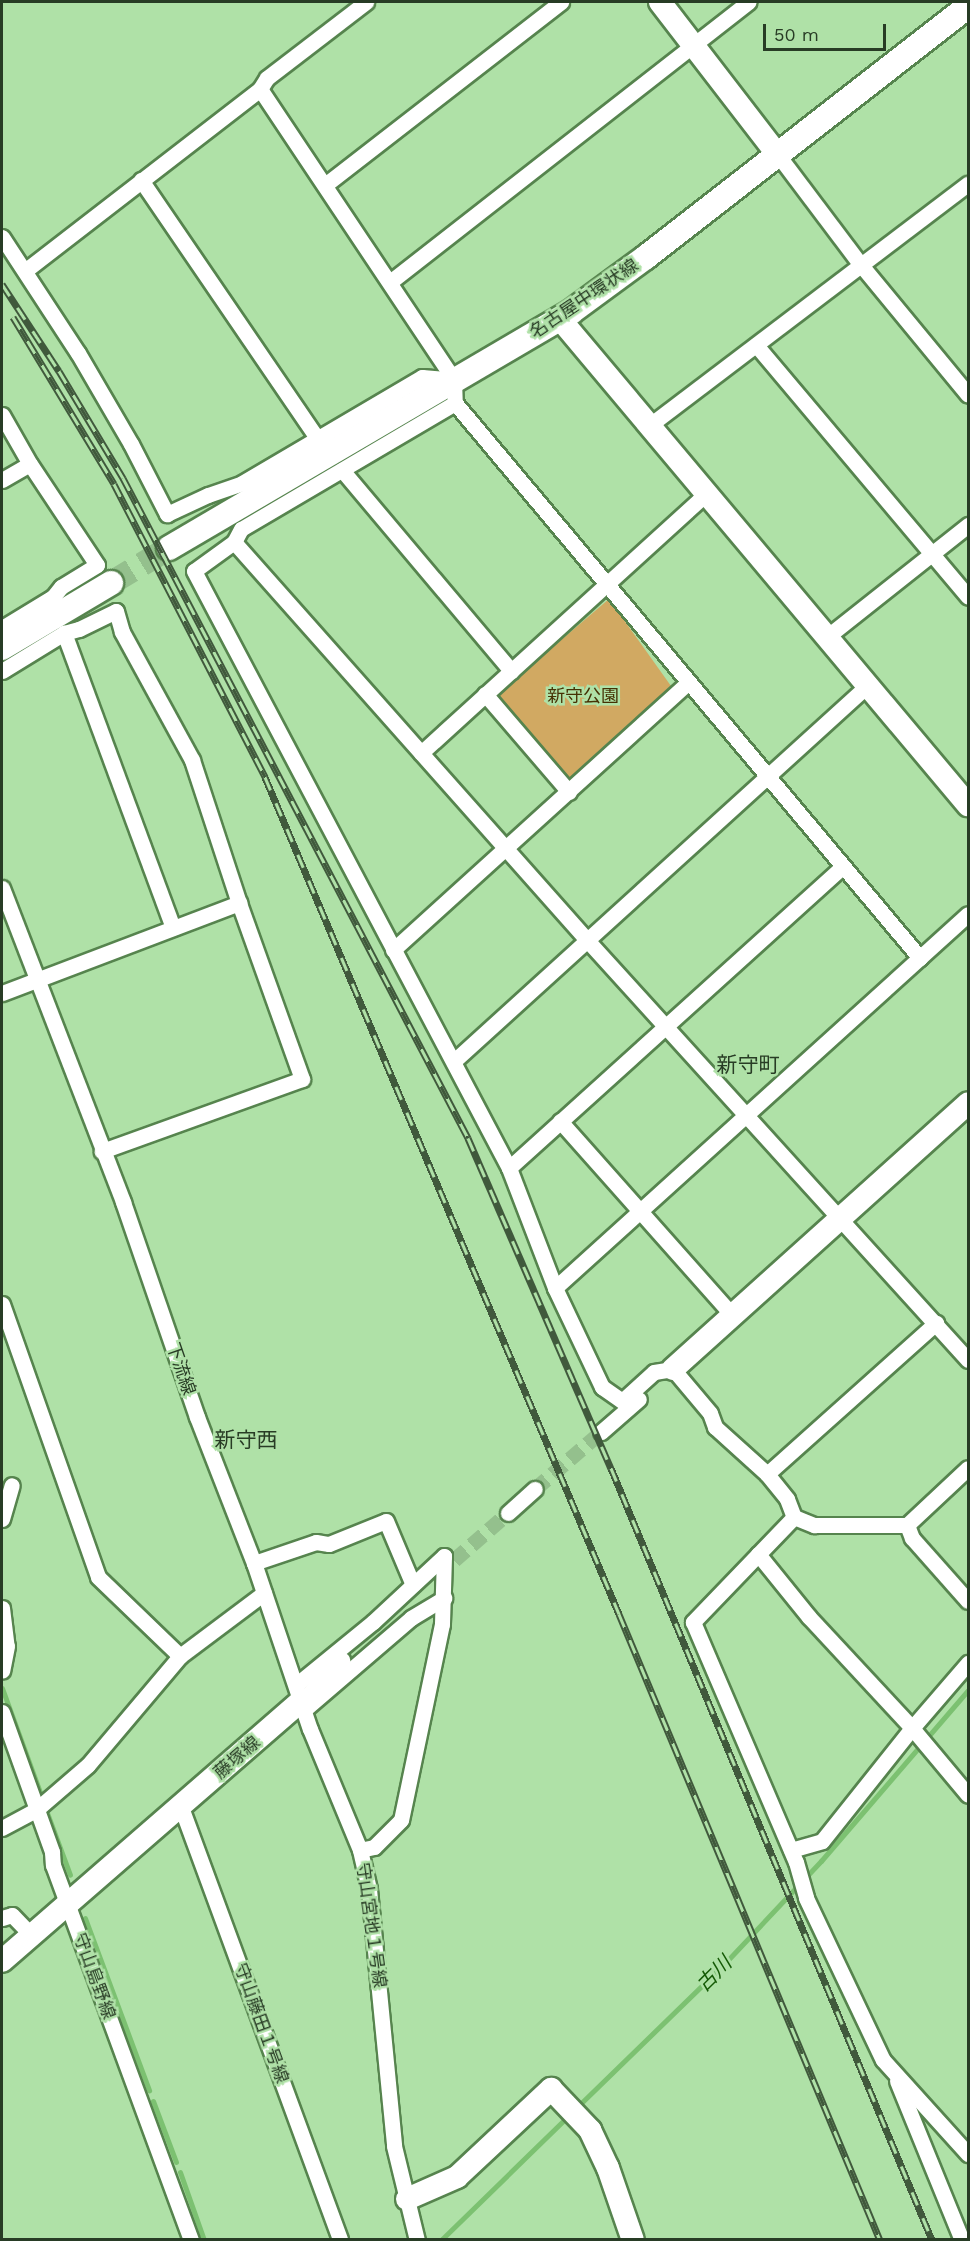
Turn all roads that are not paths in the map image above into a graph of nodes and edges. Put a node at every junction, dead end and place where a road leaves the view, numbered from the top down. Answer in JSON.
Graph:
{"nodes":[{"id":1,"x":366,"y":2,"type":"edge"},
{"id":2,"x":561,"y":2,"type":"edge"},
{"id":3,"x":660,"y":2,"type":"edge"},
{"id":4,"x":749,"y":2,"type":"edge"},
{"id":5,"x":969,"y":6,"type":"edge"},
{"id":6,"x":693,"y":45,"type":"junction"},
{"id":7,"x":260,"y":89,"type":"junction"},
{"id":8,"x":778,"y":155,"type":"junction"},
{"id":9,"x":141,"y":180,"type":"junction"},
{"id":10,"x":969,"y":184,"type":"edge"},
{"id":11,"x":325,"y":185,"type":"junction"},
{"id":12,"x":2,"y":237,"type":"edge"},
{"id":13,"x":861,"y":264,"type":"junction"},
{"id":14,"x":26,"y":270,"type":"junction"},
{"id":15,"x":390,"y":282,"type":"junction"},
{"id":16,"x":560,"y":319,"type":"junction"},
{"id":17,"x":756,"y":345,"type":"junction"},
{"id":18,"x":455,"y":391,"type":"junction"},
{"id":19,"x":969,"y":395,"type":"edge"},
{"id":20,"x":2,"y":415,"type":"edge"},
{"id":21,"x":650,"y":425,"type":"junction"},
{"id":22,"x":318,"y":439,"type":"junction"},
{"id":23,"x":30,"y":464,"type":"junction"},
{"id":24,"x":342,"y":470,"type":"junction"},
{"id":25,"x":2,"y":480,"type":"edge"},
{"id":26,"x":708,"y":492,"type":"junction"},
{"id":27,"x":969,"y":525,"type":"edge"},
{"id":28,"x":234,"y":542,"type":"junction"},
{"id":29,"x":169,"y":548,"type":"tunnel mouth"},
{"id":30,"x":932,"y":554,"type":"junction"},
{"id":31,"x":111,"y":583,"type":"tunnel mouth"},
{"id":32,"x":608,"y":585,"type":"junction"},
{"id":33,"x":969,"y":597,"type":"edge"},
{"id":34,"x":2,"y":628,"type":"edge"},
{"id":35,"x":64,"y":633,"type":"junction"},
{"id":36,"x":828,"y":636,"type":"junction"},
{"id":37,"x":2,"y":648,"type":"edge"},
{"id":38,"x":511,"y":670,"type":"junction"},
{"id":39,"x":2,"y":671,"type":"edge"},
{"id":40,"x":689,"y":682,"type":"junction"},
{"id":41,"x":869,"y":684,"type":"junction"},
{"id":42,"x":485,"y":694,"type":"junction"},
{"id":43,"x":421,"y":753,"type":"junction"},
{"id":44,"x":768,"y":776,"type":"junction"},
{"id":45,"x":569,"y":792,"type":"junction"},
{"id":46,"x":969,"y":805,"type":"edge"},
{"id":47,"x":506,"y":849,"type":"junction"},
{"id":48,"x":843,"y":866,"type":"junction"},
{"id":49,"x":2,"y":888,"type":"edge"},
{"id":50,"x":239,"y":903,"type":"junction"},
{"id":51,"x":969,"y":914,"type":"edge"},
{"id":52,"x":173,"y":927,"type":"junction"},
{"id":53,"x":587,"y":940,"type":"junction"},
{"id":54,"x":393,"y":950,"type":"junction"},
{"id":55,"x":920,"y":958,"type":"junction"},
{"id":56,"x":37,"y":979,"type":"junction"},
{"id":57,"x":2,"y":993,"type":"edge"},
{"id":58,"x":666,"y":1026,"type":"junction"},
{"id":59,"x":454,"y":1061,"type":"junction"},
{"id":60,"x":969,"y":1103,"type":"edge"},
{"id":61,"x":748,"y":1114,"type":"junction"},
{"id":62,"x":560,"y":1121,"type":"junction"},
{"id":63,"x":102,"y":1150,"type":"junction"},
{"id":64,"x":509,"y":1168,"type":"junction"},
{"id":65,"x":641,"y":1209,"type":"junction"},
{"id":66,"x":840,"y":1218,"type":"junction"},
{"id":67,"x":555,"y":1288,"type":"junction"},
{"id":68,"x":2,"y":1304,"type":"edge"},
{"id":69,"x":732,"y":1315,"type":"junction"},
{"id":70,"x":936,"y":1323,"type":"junction"},
{"id":71,"x":969,"y":1360,"type":"edge"},
{"id":72,"x":673,"y":1369,"type":"junction"},
{"id":73,"x":601,"y":1432,"type":"tunnel mouth"},
{"id":74,"x":969,"y":1468,"type":"edge"},
{"id":75,"x":767,"y":1474,"type":"junction"},
{"id":76,"x":12,"y":1485,"type":"dead end"},
{"id":77,"x":535,"y":1489,"type":"tunnel mouth"},
{"id":78,"x":507,"y":1513,"type":"tunnel mouth"},
{"id":79,"x":794,"y":1517,"type":"junction"},
{"id":80,"x":2,"y":1519,"type":"edge"},
{"id":81,"x":907,"y":1525,"type":"junction"},
{"id":82,"x":758,"y":1554,"type":"junction"},
{"id":83,"x":254,"y":1563,"type":"junction"},
{"id":84,"x":437,"y":1575,"type":"tunnel mouth"},
{"id":85,"x":413,"y":1585,"type":"junction"},
{"id":86,"x":264,"y":1593,"type":"junction"},
{"id":87,"x":444,"y":1598,"type":"junction"},
{"id":88,"x":969,"y":1600,"type":"edge"},
{"id":89,"x":2,"y":1608,"type":"edge"},
{"id":90,"x":180,"y":1656,"type":"junction"},
{"id":91,"x":969,"y":1663,"type":"edge"},
{"id":92,"x":2,"y":1671,"type":"edge"},
{"id":93,"x":301,"y":1698,"type":"junction"},
{"id":94,"x":2,"y":1712,"type":"edge"},
{"id":95,"x":912,"y":1728,"type":"junction"},
{"id":96,"x":966,"y":1787,"type":"edge"},
{"id":97,"x":181,"y":1808,"type":"junction"},
{"id":98,"x":37,"y":1809,"type":"junction"},
{"id":99,"x":2,"y":1828,"type":"edge"},
{"id":100,"x":360,"y":1850,"type":"junction"},
{"id":101,"x":794,"y":1856,"type":"junction"},
{"id":102,"x":67,"y":1904,"type":"junction"},
{"id":103,"x":7,"y":1916,"type":"edge"},
{"id":104,"x":31,"y":1935,"type":"junction"},
{"id":105,"x":2,"y":1961,"type":"edge"},
{"id":106,"x":893,"y":2070,"type":"junction"},
{"id":107,"x":969,"y":2154,"type":"edge"},
{"id":108,"x":407,"y":2199,"type":"junction"},
{"id":109,"x":192,"y":2240,"type":"edge"},
{"id":110,"x":340,"y":2240,"type":"edge"},
{"id":111,"x":417,"y":2240,"type":"edge"},
{"id":112,"x":633,"y":2240,"type":"edge"},
{"id":113,"x":962,"y":2240,"type":"edge"}],
"edges":[{"from":1,"to":7,"type":"street"},
{"from":2,"to":11,"type":"street"},
{"from":3,"to":6,"type":"street"},
{"from":4,"to":6,"type":"street"},
{"from":5,"to":8,"type":"main road","name":"名古屋中環状線"},
{"from":6,"to":8,"type":"street"},
{"from":6,"to":15,"type":"street"},
{"from":7,"to":9,"type":"street"},
{"from":7,"to":11,"type":"street"},
{"from":8,"to":13,"type":"street"},
{"from":8,"to":16,"type":"main road","name":"名古屋中環状線"},
{"from":9,"to":14,"type":"street"},
{"from":9,"to":22,"type":"street"},
{"from":10,"to":13,"type":"street"},
{"from":11,"to":15,"type":"street"},
{"from":12,"to":14,"type":"street"},
{"from":13,"to":17,"type":"street"},
{"from":13,"to":19,"type":"street"},
{"from":14,"to":22,"type":"street"},
{"from":15,"to":18,"type":"street"},
{"from":16,"to":18,"type":"main road","name":"名古屋中環状線"},
{"from":16,"to":21,"type":"street"},
{"from":17,"to":21,"type":"street"},
{"from":17,"to":30,"type":"street"},
{"from":18,"to":22,"type":"street"},
{"from":18,"to":24,"type":"street"},
{"from":18,"to":29,"type":"main road","name":"名古屋中環状線"},
{"from":18,"to":32,"type":"street"},
{"from":20,"to":23,"type":"street"},
{"from":21,"to":26,"type":"street"},
{"from":23,"to":25,"type":"street"},
{"from":23,"to":34,"type":"street"},
{"from":24,"to":28,"type":"street"},
{"from":24,"to":38,"type":"street"},
{"from":26,"to":32,"type":"street"},
{"from":26,"to":36,"type":"street"},
{"from":27,"to":30,"type":"street"},
{"from":28,"to":43,"type":"street"},
{"from":28,"to":54,"type":"street"},
{"from":30,"to":33,"type":"street"},
{"from":30,"to":36,"type":"street"},
{"from":31,"to":37,"type":"main road"},
{"from":32,"to":38,"type":"street"},
{"from":32,"to":40,"type":"street"},
{"from":35,"to":39,"type":"street"},
{"from":35,"to":50,"type":"street"},
{"from":35,"to":52,"type":"street"},
{"from":36,"to":41,"type":"street"},
{"from":38,"to":42,"type":"street"},
{"from":40,"to":44,"type":"street"},
{"from":40,"to":45,"type":"street"},
{"from":41,"to":44,"type":"street"},
{"from":41,"to":46,"type":"street"},
{"from":42,"to":43,"type":"street"},
{"from":42,"to":45,"type":"street"},
{"from":43,"to":47,"type":"street"},
{"from":44,"to":48,"type":"street"},
{"from":44,"to":53,"type":"street"},
{"from":45,"to":47,"type":"street"},
{"from":47,"to":53,"type":"street"},
{"from":47,"to":54,"type":"street"},
{"from":48,"to":55,"type":"street"},
{"from":48,"to":58,"type":"street"},
{"from":49,"to":56,"type":"street","name":"下流線"},
{"from":50,"to":52,"type":"street"},
{"from":50,"to":63,"type":"street"},
{"from":51,"to":55,"type":"street"},
{"from":52,"to":56,"type":"street"},
{"from":53,"to":58,"type":"street"},
{"from":53,"to":59,"type":"street"},
{"from":54,"to":59,"type":"street"},
{"from":55,"to":61,"type":"street"},
{"from":56,"to":57,"type":"street"},
{"from":56,"to":63,"type":"street","name":"下流線"},
{"from":58,"to":61,"type":"street"},
{"from":58,"to":62,"type":"street"},
{"from":59,"to":64,"type":"street"},
{"from":60,"to":66,"type":"street"},
{"from":61,"to":65,"type":"street"},
{"from":61,"to":66,"type":"street"},
{"from":62,"to":64,"type":"street"},
{"from":62,"to":65,"type":"street"},
{"from":63,"to":83,"type":"street","name":"下流線"},
{"from":64,"to":67,"type":"street"},
{"from":65,"to":67,"type":"street"},
{"from":65,"to":69,"type":"street"},
{"from":66,"to":69,"type":"street"},
{"from":66,"to":70,"type":"street"},
{"from":67,"to":72,"type":"street"},
{"from":68,"to":90,"type":"street"},
{"from":69,"to":72,"type":"street"},
{"from":70,"to":71,"type":"street"},
{"from":70,"to":75,"type":"street"},
{"from":72,"to":73,"type":"street"},
{"from":72,"to":75,"type":"street"},
{"from":74,"to":81,"type":"street"},
{"from":75,"to":79,"type":"street"},
{"from":76,"to":80,"type":"street"},
{"from":77,"to":78,"type":"street"},
{"from":79,"to":81,"type":"street"},
{"from":79,"to":82,"type":"street"},
{"from":81,"to":88,"type":"street"},
{"from":82,"to":95,"type":"street"},
{"from":82,"to":101,"type":"street"},
{"from":83,"to":85,"type":"street"},
{"from":83,"to":86,"type":"street","name":"下流線"},
{"from":84,"to":93,"type":"street","name":"藤塚線"},
{"from":85,"to":87,"type":"street","name":"守山宮地１号線"},
{"from":85,"to":93,"type":"street"},
{"from":86,"to":90,"type":"street"},
{"from":86,"to":93,"type":"street","name":"下流線"},
{"from":87,"to":93,"type":"street"},
{"from":87,"to":100,"type":"street","name":"守山宮地１号線"},
{"from":89,"to":92,"type":"street"},
{"from":90,"to":98,"type":"street"},
{"from":91,"to":95,"type":"street"},
{"from":93,"to":97,"type":"street","name":"藤塚線"},
{"from":93,"to":100,"type":"street","name":"下流線"},
{"from":94,"to":98,"type":"street","name":"守山島野線"},
{"from":95,"to":96,"type":"street"},
{"from":95,"to":101,"type":"street"},
{"from":97,"to":102,"type":"street","name":"藤塚線"},
{"from":97,"to":110,"type":"street","name":"守山藤田１号線"},
{"from":98,"to":99,"type":"street"},
{"from":98,"to":102,"type":"street","name":"守山島野線"},
{"from":100,"to":108,"type":"street","name":"守山宮地１号線"},
{"from":101,"to":106,"type":"street"},
{"from":102,"to":104,"type":"street","name":"藤塚線"},
{"from":102,"to":109,"type":"street","name":"守山島野線"},
{"from":103,"to":104,"type":"street"},
{"from":104,"to":105,"type":"street","name":"藤塚線"},
{"from":106,"to":107,"type":"street"},
{"from":106,"to":113,"type":"street"},
{"from":108,"to":111,"type":"street","name":"守山宮地１号線"},
{"from":108,"to":112,"type":"street"}]}
